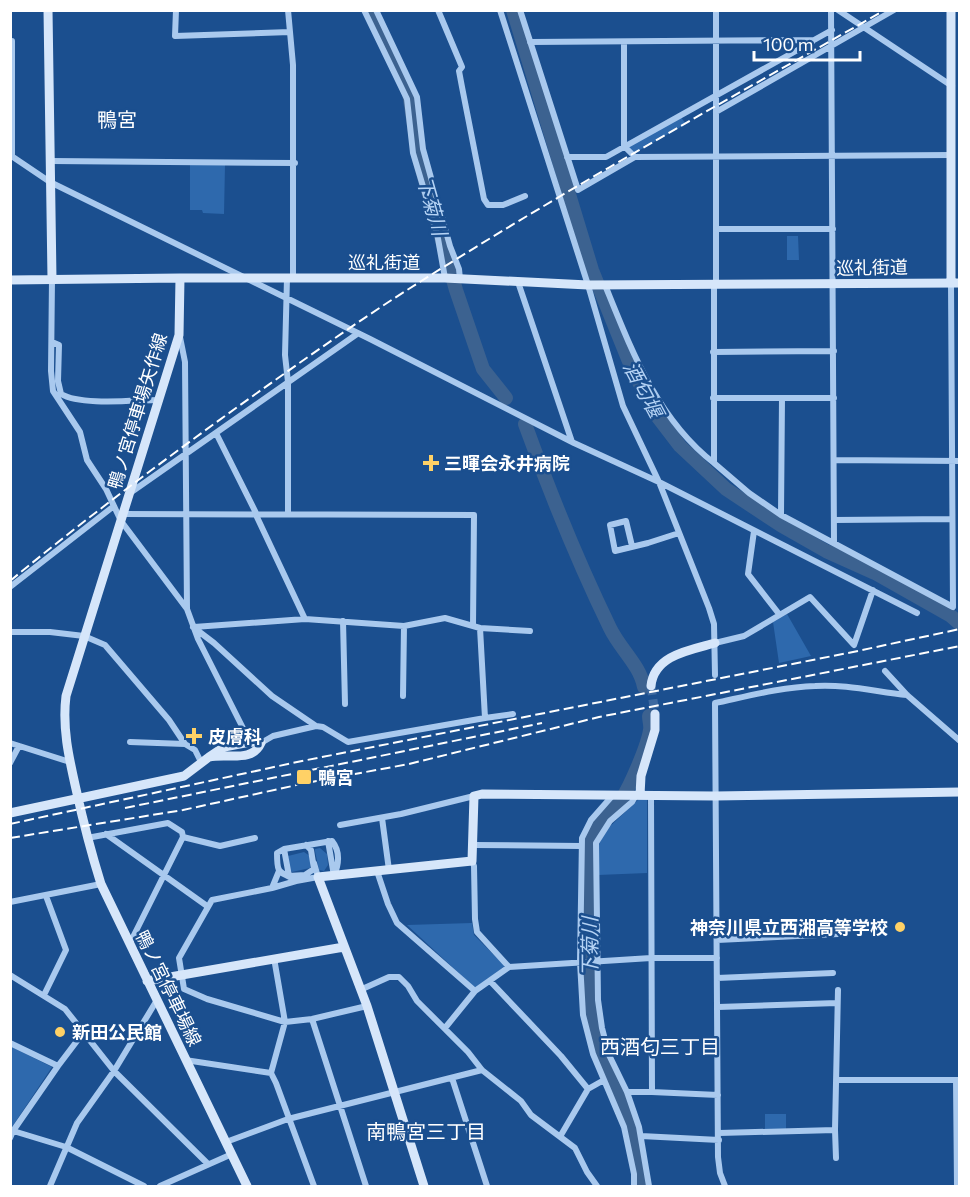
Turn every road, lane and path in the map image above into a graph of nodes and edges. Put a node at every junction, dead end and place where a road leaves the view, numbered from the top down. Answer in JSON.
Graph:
{"nodes":[{"id":1,"x":48,"y":10,"type":"edge"},
{"id":2,"x":176,"y":10,"type":"edge"},
{"id":3,"x":288,"y":10,"type":"edge"},
{"id":4,"x":364,"y":10,"type":"edge"},
{"id":5,"x":376,"y":10,"type":"edge"},
{"id":6,"x":438,"y":10,"type":"edge"},
{"id":7,"x":500,"y":10,"type":"edge"},
{"id":8,"x":520,"y":10,"type":"edge"},
{"id":9,"x":716,"y":10,"type":"edge"},
{"id":10,"x":831,"y":10,"type":"edge"},
{"id":11,"x":838,"y":10,"type":"edge"},
{"id":12,"x":894,"y":10,"type":"edge"},
{"id":13,"x":951,"y":10,"type":"edge"},
{"id":14,"x":864,"y":28,"type":"junction"},
{"id":15,"x":832,"y":30,"type":"junction"},
{"id":16,"x":290,"y":32,"type":"junction"},
{"id":17,"x":814,"y":40,"type":"junction"},
{"id":18,"x":10,"y":41,"type":"edge"},
{"id":19,"x":716,"y":41,"type":"junction"},
{"id":20,"x":530,"y":42,"type":"junction"},
{"id":21,"x":624,"y":42,"type":"junction"},
{"id":22,"x":832,"y":46,"type":"junction"},
{"id":23,"x":951,"y":86,"type":"junction"},
{"id":24,"x":716,"y":94,"type":"junction"},
{"id":25,"x":716,"y":112,"type":"junction"},
{"id":26,"x":624,"y":146,"type":"junction"},
{"id":27,"x":954,"y":150,"type":"edge"},
{"id":28,"x":11,"y":156,"type":"edge"},
{"id":29,"x":716,"y":156,"type":"junction"},
{"id":30,"x":832,"y":156,"type":"junction"},
{"id":31,"x":567,"y":157,"type":"junction"},
{"id":32,"x":634,"y":157,"type":"junction"},
{"id":33,"x":51,"y":161,"type":"junction"},
{"id":34,"x":295,"y":163,"type":"junction"},
{"id":35,"x":50,"y":182,"type":"junction"},
{"id":36,"x":525,"y":196,"type":"dead end"},
{"id":37,"x":716,"y":229,"type":"junction"},
{"id":38,"x":833,"y":229,"type":"junction"},
{"id":39,"x":180,"y":278,"type":"junction"},
{"id":40,"x":245,"y":278,"type":"junction"},
{"id":41,"x":290,"y":278,"type":"junction"},
{"id":42,"x":52,"y":279,"type":"junction"},
{"id":43,"x":452,"y":279,"type":"junction"},
{"id":44,"x":10,"y":280,"type":"edge"},
{"id":45,"x":518,"y":282,"type":"junction"},
{"id":46,"x":955,"y":283,"type":"edge"},
{"id":47,"x":588,"y":285,"type":"junction"},
{"id":48,"x":606,"y":285,"type":"junction"},
{"id":49,"x":715,"y":285,"type":"junction"},
{"id":50,"x":833,"y":285,"type":"junction"},
{"id":51,"x":288,"y":299,"type":"junction"},
{"id":52,"x":357,"y":334,"type":"junction"},
{"id":53,"x":179,"y":335,"type":"junction"},
{"id":54,"x":51,"y":342,"type":"junction"},
{"id":55,"x":834,"y":351,"type":"junction"},
{"id":56,"x":713,"y":352,"type":"junction"},
{"id":57,"x":288,"y":382,"type":"junction"},
{"id":58,"x":713,"y":398,"type":"junction"},
{"id":59,"x":782,"y":398,"type":"junction"},
{"id":60,"x":834,"y":398,"type":"junction"},
{"id":61,"x":159,"y":400,"type":"junction"},
{"id":62,"x":216,"y":433,"type":"junction"},
{"id":63,"x":572,"y":442,"type":"junction"},
{"id":64,"x":185,"y":455,"type":"junction"},
{"id":65,"x":834,"y":460,"type":"junction"},
{"id":66,"x":952,"y":460,"type":"junction"},
{"id":67,"x":960,"y":460,"type":"edge"},
{"id":68,"x":714,"y":463,"type":"junction"},
{"id":69,"x":659,"y":482,"type":"junction"},
{"id":70,"x":130,"y":493,"type":"junction"},
{"id":71,"x":114,"y":506,"type":"junction"},
{"id":72,"x":185,"y":514,"type":"junction"},
{"id":73,"x":288,"y":514,"type":"junction"},
{"id":74,"x":257,"y":515,"type":"junction"},
{"id":75,"x":781,"y":515,"type":"junction"},
{"id":76,"x":122,"y":518,"type":"junction"},
{"id":77,"x":952,"y":519,"type":"junction"},
{"id":78,"x":834,"y":520,"type":"junction"},
{"id":79,"x":754,"y":531,"type":"junction"},
{"id":80,"x":679,"y":533,"type":"junction"},
{"id":81,"x":834,"y":542,"type":"junction"},
{"id":82,"x":632,"y":546,"type":"junction"},
{"id":83,"x":10,"y":587,"type":"edge"},
{"id":84,"x":873,"y":590,"type":"junction"},
{"id":85,"x":187,"y":609,"type":"junction"},
{"id":86,"x":779,"y":614,"type":"junction"},
{"id":87,"x":917,"y":614,"type":"dead end"},
{"id":88,"x":305,"y":619,"type":"junction"},
{"id":89,"x":343,"y":621,"type":"junction"},
{"id":90,"x":404,"y":626,"type":"junction"},
{"id":91,"x":473,"y":626,"type":"junction"},
{"id":92,"x":193,"y":627,"type":"junction"},
{"id":93,"x":480,"y":628,"type":"junction"},
{"id":94,"x":530,"y":631,"type":"dead end"},
{"id":95,"x":10,"y":632,"type":"edge"},
{"id":96,"x":84,"y":636,"type":"junction"},
{"id":97,"x":715,"y":643,"type":"junction"},
{"id":98,"x":885,"y":671,"type":"dead end"},
{"id":99,"x":715,"y":675,"type":"dead end"},
{"id":100,"x":651,"y":686,"type":"tunnel mouth"},
{"id":101,"x":907,"y":695,"type":"junction"},
{"id":102,"x":402,"y":696,"type":"dead end"},
{"id":103,"x":345,"y":704,"type":"dead end"},
{"id":104,"x":513,"y":714,"type":"dead end"},
{"id":105,"x":655,"y":714,"type":"tunnel mouth"},
{"id":106,"x":485,"y":718,"type":"junction"},
{"id":107,"x":316,"y":726,"type":"junction"},
{"id":108,"x":960,"y":741,"type":"edge"},
{"id":109,"x":130,"y":742,"type":"dead end"},
{"id":110,"x":250,"y":742,"type":"junction"},
{"id":111,"x":10,"y":743,"type":"edge"},
{"id":112,"x":261,"y":743,"type":"junction"},
{"id":113,"x":185,"y":744,"type":"junction"},
{"id":114,"x":19,"y":746,"type":"junction"},
{"id":115,"x":205,"y":760,"type":"junction"},
{"id":116,"x":70,"y":762,"type":"junction"},
{"id":117,"x":10,"y":763,"type":"edge"},
{"id":118,"x":960,"y":792,"type":"edge"},
{"id":119,"x":615,"y":794,"type":"junction"},
{"id":120,"x":636,"y":795,"type":"junction"},
{"id":121,"x":651,"y":795,"type":"junction"},
{"id":122,"x":474,"y":796,"type":"junction"},
{"id":123,"x":716,"y":796,"type":"junction"},
{"id":124,"x":78,"y":798,"type":"junction"},
{"id":125,"x":10,"y":813,"type":"edge"},
{"id":126,"x":382,"y":818,"type":"junction"},
{"id":127,"x":340,"y":825,"type":"dead end"},
{"id":128,"x":106,"y":834,"type":"junction"},
{"id":129,"x":183,"y":837,"type":"junction"},
{"id":130,"x":87,"y":838,"type":"junction"},
{"id":131,"x":255,"y":838,"type":"dead end"},
{"id":132,"x":306,"y":845,"type":"junction"},
{"id":133,"x":474,"y":845,"type":"junction"},
{"id":134,"x":581,"y":846,"type":"junction"},
{"id":135,"x":284,"y":849,"type":"junction"},
{"id":136,"x":472,"y":861,"type":"junction"},
{"id":137,"x":314,"y":863,"type":"junction"},
{"id":138,"x":389,"y":870,"type":"junction"},
{"id":139,"x":279,"y":871,"type":"junction"},
{"id":140,"x":377,"y":871,"type":"junction"},
{"id":141,"x":164,"y":876,"type":"junction"},
{"id":142,"x":289,"y":876,"type":"junction"},
{"id":143,"x":334,"y":876,"type":"junction"},
{"id":144,"x":318,"y":877,"type":"junction"},
{"id":145,"x":296,"y":881,"type":"junction"},
{"id":146,"x":101,"y":884,"type":"junction"},
{"id":147,"x":272,"y":888,"type":"junction"},
{"id":148,"x":46,"y":896,"type":"junction"},
{"id":149,"x":10,"y":902,"type":"edge"},
{"id":150,"x":207,"y":906,"type":"junction"},
{"id":151,"x":838,"y":934,"type":"dead end"},
{"id":152,"x":717,"y":940,"type":"junction"},
{"id":153,"x":128,"y":941,"type":"junction"},
{"id":154,"x":344,"y":946,"type":"junction"},
{"id":155,"x":274,"y":958,"type":"junction"},
{"id":156,"x":651,"y":958,"type":"junction"},
{"id":157,"x":717,"y":958,"type":"junction"},
{"id":158,"x":597,"y":961,"type":"junction"},
{"id":159,"x":580,"y":962,"type":"junction"},
{"id":160,"x":509,"y":967,"type":"junction"},
{"id":161,"x":833,"y":973,"type":"dead end"},
{"id":162,"x":182,"y":974,"type":"junction"},
{"id":163,"x":10,"y":975,"type":"edge"},
{"id":164,"x":717,"y":978,"type":"junction"},
{"id":165,"x":147,"y":981,"type":"junction"},
{"id":166,"x":490,"y":981,"type":"junction"},
{"id":167,"x":360,"y":990,"type":"junction"},
{"id":168,"x":838,"y":990,"type":"dead end"},
{"id":169,"x":475,"y":992,"type":"junction"},
{"id":170,"x":44,"y":995,"type":"junction"},
{"id":171,"x":157,"y":1000,"type":"junction"},
{"id":172,"x":837,"y":1003,"type":"junction"},
{"id":173,"x":367,"y":1006,"type":"junction"},
{"id":174,"x":718,"y":1007,"type":"junction"},
{"id":175,"x":312,"y":1019,"type":"junction"},
{"id":176,"x":285,"y":1023,"type":"junction"},
{"id":177,"x":445,"y":1028,"type":"junction"},
{"id":178,"x":83,"y":1033,"type":"junction"},
{"id":179,"x":10,"y":1043,"type":"edge"},
{"id":180,"x":186,"y":1060,"type":"junction"},
{"id":181,"x":58,"y":1066,"type":"junction"},
{"id":182,"x":482,"y":1070,"type":"junction"},
{"id":183,"x":114,"y":1071,"type":"junction"},
{"id":184,"x":271,"y":1073,"type":"junction"},
{"id":185,"x":452,"y":1078,"type":"junction"},
{"id":186,"x":604,"y":1080,"type":"junction"},
{"id":187,"x":836,"y":1080,"type":"junction"},
{"id":188,"x":958,"y":1080,"type":"edge"},
{"id":189,"x":588,"y":1089,"type":"junction"},
{"id":190,"x":395,"y":1092,"type":"junction"},
{"id":191,"x":627,"y":1092,"type":"junction"},
{"id":192,"x":652,"y":1092,"type":"junction"},
{"id":193,"x":718,"y":1095,"type":"junction"},
{"id":194,"x":339,"y":1105,"type":"junction"},
{"id":195,"x":288,"y":1119,"type":"junction"},
{"id":196,"x":835,"y":1130,"type":"junction"},
{"id":197,"x":11,"y":1133,"type":"edge"},
{"id":198,"x":561,"y":1135,"type":"junction"},
{"id":199,"x":641,"y":1136,"type":"junction"},
{"id":200,"x":719,"y":1136,"type":"junction"},
{"id":201,"x":226,"y":1142,"type":"junction"},
{"id":202,"x":66,"y":1147,"type":"junction"},
{"id":203,"x":232,"y":1154,"type":"junction"},
{"id":204,"x":836,"y":1158,"type":"dead end"},
{"id":205,"x":207,"y":1164,"type":"junction"},
{"id":206,"x":50,"y":1186,"type":"edge"},
{"id":207,"x":144,"y":1186,"type":"edge"},
{"id":208,"x":160,"y":1186,"type":"edge"},
{"id":209,"x":247,"y":1186,"type":"edge"},
{"id":210,"x":314,"y":1186,"type":"edge"},
{"id":211,"x":366,"y":1186,"type":"edge"},
{"id":212,"x":424,"y":1186,"type":"edge"},
{"id":213,"x":487,"y":1186,"type":"edge"},
{"id":214,"x":597,"y":1186,"type":"edge"},
{"id":215,"x":634,"y":1186,"type":"edge"},
{"id":216,"x":649,"y":1186,"type":"edge"},
{"id":217,"x":725,"y":1186,"type":"edge"},
{"id":218,"x":957,"y":1186,"type":"edge"}],
"edges":[{"from":1,"to":33,"type":"street"},
{"from":2,"to":16,"type":"street"},
{"from":3,"to":16,"type":"street"},
{"from":4,"to":43,"type":"street"},
{"from":5,"to":43,"type":"street"},
{"from":6,"to":36,"type":"street"},
{"from":7,"to":47,"type":"street"},
{"from":8,"to":20,"type":"street"},
{"from":9,"to":19,"type":"street"},
{"from":10,"to":15,"type":"street"},
{"from":11,"to":14,"type":"street"},
{"from":12,"to":14,"type":"street"},
{"from":13,"to":23,"type":"street"},
{"from":14,"to":22,"type":"street"},
{"from":14,"to":23,"type":"street"},
{"from":15,"to":17,"type":"street"},
{"from":15,"to":22,"type":"street"},
{"from":16,"to":34,"type":"street"},
{"from":17,"to":19,"type":"street"},
{"from":17,"to":24,"type":"street"},
{"from":18,"to":28,"type":"street"},
{"from":19,"to":21,"type":"street"},
{"from":19,"to":24,"type":"street"},
{"from":20,"to":21,"type":"street"},
{"from":20,"to":31,"type":"street"},
{"from":21,"to":26,"type":"street"},
{"from":22,"to":25,"type":"street"},
{"from":22,"to":30,"type":"street"},
{"from":23,"to":27,"type":"street"},
{"from":24,"to":25,"type":"street"},
{"from":24,"to":26,"type":"street"},
{"from":25,"to":29,"type":"street"},
{"from":26,"to":31,"type":"street"},
{"from":26,"to":32,"type":"street"},
{"from":27,"to":30,"type":"street"},
{"from":27,"to":46,"type":"street"},
{"from":28,"to":35,"type":"street"},
{"from":29,"to":30,"type":"street"},
{"from":29,"to":32,"type":"street"},
{"from":29,"to":37,"type":"street"},
{"from":30,"to":38,"type":"street"},
{"from":31,"to":32,"type":"street"},
{"from":33,"to":34,"type":"street"},
{"from":33,"to":35,"type":"street"},
{"from":34,"to":41,"type":"street"},
{"from":35,"to":40,"type":"street"},
{"from":35,"to":42,"type":"street"},
{"from":37,"to":38,"type":"street"},
{"from":37,"to":49,"type":"street"},
{"from":38,"to":50,"type":"street"},
{"from":39,"to":40,"type":"street","name":"巡礼街道"},
{"from":39,"to":42,"type":"street"},
{"from":39,"to":53,"type":"street","name":"鴨ノ宮停車場矢作線"},
{"from":40,"to":41,"type":"street","name":"巡礼街道"},
{"from":40,"to":51,"type":"street"},
{"from":41,"to":43,"type":"street","name":"巡礼街道"},
{"from":41,"to":51,"type":"street"},
{"from":42,"to":44,"type":"street"},
{"from":42,"to":54,"type":"street"},
{"from":43,"to":45,"type":"street","name":"巡礼街道"},
{"from":45,"to":47,"type":"street","name":"巡礼街道"},
{"from":45,"to":63,"type":"street"},
{"from":46,"to":50,"type":"street","name":"巡礼街道"},
{"from":46,"to":66,"type":"street"},
{"from":47,"to":48,"type":"street","name":"巡礼街道"},
{"from":47,"to":69,"type":"street"},
{"from":48,"to":49,"type":"street","name":"巡礼街道"},
{"from":48,"to":68,"type":"street"},
{"from":49,"to":50,"type":"street","name":"巡礼街道"},
{"from":49,"to":56,"type":"street"},
{"from":50,"to":55,"type":"street"},
{"from":51,"to":52,"type":"street"},
{"from":51,"to":57,"type":"street"},
{"from":52,"to":57,"type":"street"},
{"from":52,"to":63,"type":"street"},
{"from":53,"to":61,"type":"street","name":"鴨ノ宮停車場矢作線"},
{"from":53,"to":64,"type":"street"},
{"from":54,"to":61,"type":"street"},
{"from":54,"to":71,"type":"street"},
{"from":55,"to":56,"type":"street"},
{"from":55,"to":60,"type":"street"},
{"from":56,"to":58,"type":"street"},
{"from":57,"to":62,"type":"street"},
{"from":57,"to":73,"type":"street"},
{"from":58,"to":59,"type":"street"},
{"from":58,"to":68,"type":"street"},
{"from":59,"to":60,"type":"street"},
{"from":59,"to":75,"type":"street"},
{"from":60,"to":65,"type":"street"},
{"from":61,"to":70,"type":"street","name":"鴨ノ宮停車場矢作線"},
{"from":62,"to":64,"type":"street"},
{"from":62,"to":74,"type":"street"},
{"from":63,"to":69,"type":"street"},
{"from":64,"to":70,"type":"street"},
{"from":64,"to":72,"type":"street"},
{"from":65,"to":66,"type":"street"},
{"from":65,"to":78,"type":"street"},
{"from":66,"to":67,"type":"street"},
{"from":66,"to":77,"type":"street"},
{"from":68,"to":75,"type":"street"},
{"from":69,"to":79,"type":"street"},
{"from":69,"to":80,"type":"street"},
{"from":70,"to":76,"type":"street","name":"鴨ノ宮停車場矢作線"},
{"from":71,"to":76,"type":"street"},
{"from":71,"to":83,"type":"street"},
{"from":72,"to":74,"type":"street"},
{"from":72,"to":76,"type":"street"},
{"from":72,"to":85,"type":"street"},
{"from":73,"to":74,"type":"street"},
{"from":73,"to":91,"type":"street"},
{"from":74,"to":88,"type":"street"},
{"from":75,"to":81,"type":"street"},
{"from":76,"to":85,"type":"street"},
{"from":76,"to":96,"type":"street","name":"鴨ノ宮停車場矢作線"},
{"from":77,"to":78,"type":"street"},
{"from":77,"to":81,"type":"street"},
{"from":78,"to":81,"type":"street"},
{"from":79,"to":84,"type":"street"},
{"from":79,"to":86,"type":"street"},
{"from":80,"to":82,"type":"street"},
{"from":80,"to":97,"type":"street"},
{"from":82,"to":82,"type":"street"},
{"from":84,"to":86,"type":"street"},
{"from":84,"to":87,"type":"street"},
{"from":85,"to":92,"type":"street"},
{"from":86,"to":97,"type":"street"},
{"from":88,"to":89,"type":"street"},
{"from":88,"to":92,"type":"street"},
{"from":89,"to":90,"type":"street"},
{"from":89,"to":103,"type":"street"},
{"from":90,"to":91,"type":"street"},
{"from":90,"to":102,"type":"street"},
{"from":91,"to":93,"type":"street"},
{"from":92,"to":107,"type":"street"},
{"from":92,"to":110,"type":"street"},
{"from":93,"to":94,"type":"street"},
{"from":93,"to":106,"type":"street"},
{"from":95,"to":96,"type":"street"},
{"from":96,"to":113,"type":"street"},
{"from":96,"to":116,"type":"street","name":"鴨ノ宮停車場矢作線"},
{"from":97,"to":99,"type":"street"},
{"from":97,"to":100,"type":"street"},
{"from":98,"to":101,"type":"street"},
{"from":101,"to":108,"type":"street"},
{"from":101,"to":123,"type":"street"},
{"from":104,"to":106,"type":"street"},
{"from":105,"to":120,"type":"street"},
{"from":106,"to":107,"type":"street"},
{"from":107,"to":112,"type":"street"},
{"from":109,"to":113,"type":"street"},
{"from":110,"to":112,"type":"street"},
{"from":110,"to":115,"type":"street"},
{"from":111,"to":114,"type":"street"},
{"from":112,"to":115,"type":"street"},
{"from":113,"to":115,"type":"street"},
{"from":114,"to":116,"type":"street"},
{"from":114,"to":117,"type":"street"},
{"from":115,"to":124,"type":"street"},
{"from":116,"to":124,"type":"street","name":"鴨ノ宮停車場矢作線"},
{"from":118,"to":123,"type":"street"},
{"from":119,"to":120,"type":"street"},
{"from":119,"to":122,"type":"street"},
{"from":119,"to":134,"type":"street"},
{"from":120,"to":121,"type":"street"},
{"from":120,"to":158,"type":"street"},
{"from":121,"to":123,"type":"street"},
{"from":121,"to":156,"type":"street"},
{"from":122,"to":126,"type":"street"},
{"from":122,"to":133,"type":"street"},
{"from":123,"to":152,"type":"street"},
{"from":124,"to":125,"type":"street"},
{"from":124,"to":130,"type":"street","name":"鴨ノ宮停車場線"},
{"from":126,"to":127,"type":"street"},
{"from":126,"to":138,"type":"street"},
{"from":128,"to":129,"type":"street"},
{"from":128,"to":130,"type":"street"},
{"from":128,"to":141,"type":"street"},
{"from":129,"to":131,"type":"street"},
{"from":129,"to":141,"type":"street"},
{"from":130,"to":146,"type":"street","name":"鴨ノ宮停車場線"},
{"from":132,"to":135,"type":"street"},
{"from":132,"to":137,"type":"street"},
{"from":132,"to":143,"type":"street"},
{"from":133,"to":134,"type":"street"},
{"from":133,"to":136,"type":"street"},
{"from":134,"to":159,"type":"street"},
{"from":135,"to":139,"type":"street"},
{"from":135,"to":142,"type":"street"},
{"from":136,"to":138,"type":"street"},
{"from":136,"to":160,"type":"street"},
{"from":137,"to":142,"type":"street"},
{"from":137,"to":144,"type":"street"},
{"from":138,"to":140,"type":"street"},
{"from":139,"to":142,"type":"street"},
{"from":139,"to":147,"type":"street"},
{"from":140,"to":143,"type":"street"},
{"from":140,"to":169,"type":"street"},
{"from":141,"to":150,"type":"street"},
{"from":141,"to":153,"type":"street"},
{"from":142,"to":145,"type":"street"},
{"from":143,"to":144,"type":"street"},
{"from":144,"to":145,"type":"street"},
{"from":144,"to":154,"type":"street"},
{"from":145,"to":147,"type":"street"},
{"from":146,"to":148,"type":"street"},
{"from":146,"to":153,"type":"street","name":"鴨ノ宮停車場線"},
{"from":147,"to":150,"type":"street"},
{"from":148,"to":149,"type":"street"},
{"from":148,"to":170,"type":"street"},
{"from":150,"to":162,"type":"street"},
{"from":151,"to":152,"type":"street"},
{"from":152,"to":157,"type":"street"},
{"from":153,"to":165,"type":"street","name":"鴨ノ宮停車場線"},
{"from":154,"to":155,"type":"street"},
{"from":154,"to":167,"type":"street"},
{"from":155,"to":162,"type":"street"},
{"from":155,"to":176,"type":"street"},
{"from":156,"to":157,"type":"street"},
{"from":156,"to":158,"type":"street"},
{"from":156,"to":192,"type":"street"},
{"from":157,"to":164,"type":"street"},
{"from":158,"to":159,"type":"street"},
{"from":158,"to":191,"type":"street"},
{"from":159,"to":160,"type":"street"},
{"from":159,"to":186,"type":"street"},
{"from":160,"to":166,"type":"street"},
{"from":161,"to":164,"type":"street"},
{"from":162,"to":165,"type":"street"},
{"from":162,"to":176,"type":"street"},
{"from":163,"to":170,"type":"street"},
{"from":164,"to":174,"type":"street"},
{"from":165,"to":171,"type":"street","name":"鴨ノ宮停車場線"},
{"from":166,"to":169,"type":"street"},
{"from":166,"to":189,"type":"street"},
{"from":167,"to":173,"type":"street"},
{"from":167,"to":177,"type":"street"},
{"from":168,"to":172,"type":"street"},
{"from":169,"to":177,"type":"street"},
{"from":170,"to":178,"type":"street"},
{"from":171,"to":180,"type":"street","name":"鴨ノ宮停車場線"},
{"from":171,"to":183,"type":"street"},
{"from":172,"to":174,"type":"street"},
{"from":172,"to":187,"type":"street"},
{"from":173,"to":175,"type":"street"},
{"from":173,"to":190,"type":"street"},
{"from":174,"to":193,"type":"street"},
{"from":175,"to":176,"type":"street"},
{"from":175,"to":194,"type":"street"},
{"from":176,"to":184,"type":"street"},
{"from":177,"to":182,"type":"street"},
{"from":178,"to":181,"type":"street"},
{"from":178,"to":183,"type":"street"},
{"from":179,"to":181,"type":"street"},
{"from":180,"to":184,"type":"street"},
{"from":180,"to":201,"type":"street","name":"鴨ノ宮停車場線"},
{"from":181,"to":197,"type":"street"},
{"from":182,"to":185,"type":"street"},
{"from":182,"to":198,"type":"street"},
{"from":183,"to":202,"type":"street"},
{"from":183,"to":205,"type":"street"},
{"from":184,"to":195,"type":"street"},
{"from":185,"to":190,"type":"street"},
{"from":185,"to":213,"type":"street"},
{"from":186,"to":189,"type":"street"},
{"from":186,"to":215,"type":"street"},
{"from":187,"to":188,"type":"street"},
{"from":187,"to":196,"type":"street"},
{"from":188,"to":218,"type":"street"},
{"from":189,"to":198,"type":"street"},
{"from":190,"to":194,"type":"street"},
{"from":190,"to":212,"type":"street"},
{"from":191,"to":192,"type":"street"},
{"from":191,"to":199,"type":"street"},
{"from":192,"to":193,"type":"street"},
{"from":193,"to":200,"type":"street"},
{"from":194,"to":195,"type":"street"},
{"from":194,"to":211,"type":"street"},
{"from":195,"to":201,"type":"street"},
{"from":195,"to":210,"type":"street"},
{"from":196,"to":200,"type":"street"},
{"from":196,"to":204,"type":"street"},
{"from":197,"to":202,"type":"street"},
{"from":198,"to":214,"type":"street"},
{"from":199,"to":200,"type":"street"},
{"from":199,"to":216,"type":"street"},
{"from":200,"to":217,"type":"street"},
{"from":201,"to":203,"type":"street","name":"鴨ノ宮停車場線"},
{"from":202,"to":206,"type":"street"},
{"from":202,"to":207,"type":"street"},
{"from":203,"to":205,"type":"street"},
{"from":203,"to":209,"type":"street","name":"鴨ノ宮停車場線"},
{"from":205,"to":208,"type":"street"}]}
